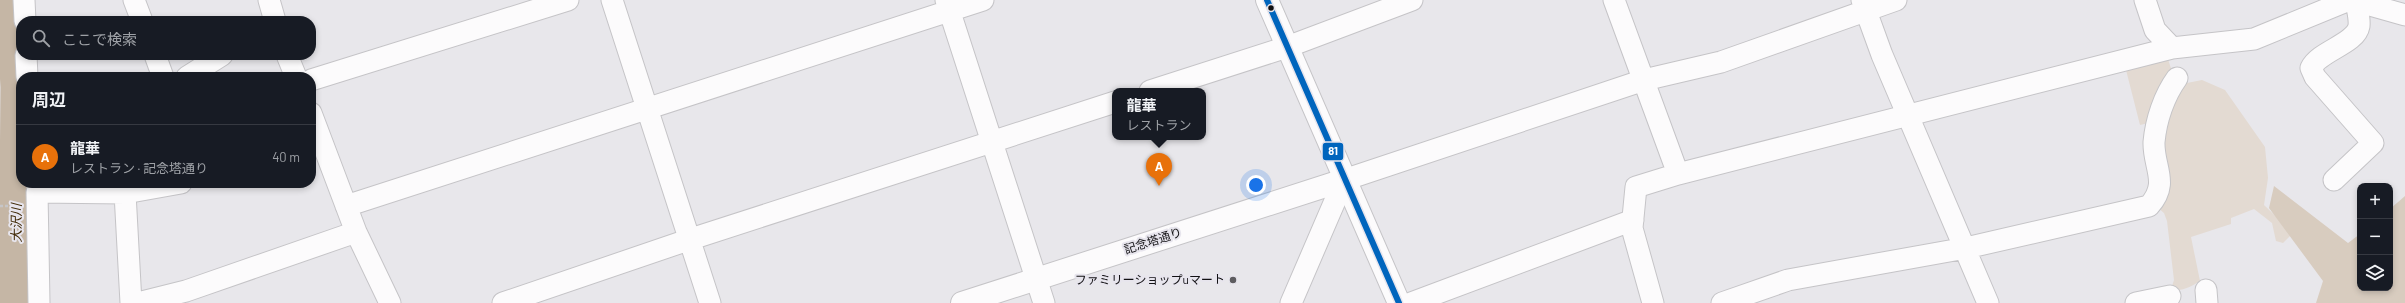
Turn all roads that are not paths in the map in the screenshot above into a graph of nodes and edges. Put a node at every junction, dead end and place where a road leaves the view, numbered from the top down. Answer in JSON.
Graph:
{"nodes":[{"id":1,"x":24,"y":0,"type":"edge"},
{"id":2,"x":134,"y":0,"type":"edge"},
{"id":3,"x":269,"y":0,"type":"edge"},
{"id":4,"x":568,"y":0,"type":"edge"},
{"id":5,"x":612,"y":0,"type":"edge"},
{"id":6,"x":983,"y":0,"type":"edge"},
{"id":7,"x":1267,"y":0,"type":"edge"},
{"id":8,"x":1412,"y":0,"type":"edge"},
{"id":9,"x":1614,"y":0,"type":"edge"},
{"id":10,"x":1896,"y":0,"type":"edge"},
{"id":11,"x":2145,"y":0,"type":"edge"},
{"id":12,"x":2352,"y":0,"type":"edge"},
{"id":13,"x":1864,"y":4,"type":"edge"},
{"id":14,"x":948,"y":5,"type":"edge"},
{"id":15,"x":2405,"y":15,"type":"edge"},
{"id":16,"x":25,"y":16,"type":"edge"},
{"id":17,"x":140,"y":16,"type":"edge"},
{"id":18,"x":274,"y":16,"type":"edge"},
{"id":19,"x":1287,"y":47,"type":"junction"},
{"id":20,"x":2172,"y":48,"type":"junction"},
{"id":21,"x":26,"y":60,"type":"edge"},
{"id":22,"x":157,"y":60,"type":"edge"},
{"id":23,"x":214,"y":60,"type":"edge"},
{"id":24,"x":289,"y":60,"type":"edge"},
{"id":25,"x":27,"y":72,"type":"edge"},
{"id":26,"x":161,"y":72,"type":"edge"},
{"id":27,"x":195,"y":72,"type":"edge"},
{"id":28,"x":294,"y":72,"type":"edge"},
{"id":29,"x":316,"y":78,"type":"edge"},
{"id":30,"x":2176,"y":78,"type":"dead end"},
{"id":31,"x":1644,"y":80,"type":"junction"},
{"id":32,"x":1159,"y":88,"type":"edge"},
{"id":33,"x":1112,"y":103,"type":"edge"},
{"id":34,"x":647,"y":109,"type":"junction"},
{"id":35,"x":1909,"y":116,"type":"junction"},
{"id":36,"x":991,"y":142,"type":"junction"},
{"id":37,"x":317,"y":144,"type":"edge"},
{"id":38,"x":1678,"y":174,"type":"junction"},
{"id":39,"x":1344,"y":180,"type":"junction"},
{"id":40,"x":2334,"y":180,"type":"dead end"},
{"id":41,"x":37,"y":188,"type":"edge"},
{"id":42,"x":153,"y":188,"type":"edge"},
{"id":43,"x":125,"y":193,"type":"junction"},
{"id":44,"x":346,"y":206,"type":"junction"},
{"id":45,"x":1633,"y":220,"type":"junction"},
{"id":46,"x":356,"y":232,"type":"junction"},
{"id":47,"x":688,"y":240,"type":"junction"},
{"id":48,"x":1966,"y":248,"type":"junction"},
{"id":49,"x":1037,"y":279,"type":"junction"},
{"id":50,"x":2170,"y":296,"type":"dead end"},
{"id":51,"x":39,"y":303,"type":"edge"},
{"id":52,"x":131,"y":303,"type":"edge"},
{"id":53,"x":138,"y":303,"type":"edge"},
{"id":54,"x":390,"y":303,"type":"edge"},
{"id":55,"x":503,"y":303,"type":"edge"},
{"id":56,"x":710,"y":303,"type":"edge"},
{"id":57,"x":962,"y":303,"type":"edge"},
{"id":58,"x":1044,"y":303,"type":"edge"},
{"id":59,"x":1291,"y":303,"type":"edge"},
{"id":60,"x":1398,"y":303,"type":"edge"},
{"id":61,"x":1411,"y":303,"type":"edge"},
{"id":62,"x":1653,"y":303,"type":"edge"},
{"id":63,"x":1722,"y":303,"type":"edge"},
{"id":64,"x":1988,"y":303,"type":"edge"},
{"id":65,"x":2136,"y":303,"type":"edge"}],
"edges":[{"from":1,"to":16,"type":"street"},
{"from":2,"to":17,"type":"street"},
{"from":3,"to":18,"type":"street"},
{"from":4,"to":29,"type":"street"},
{"from":5,"to":34,"type":"street"},
{"from":6,"to":14,"type":"street"},
{"from":7,"to":19,"type":"street"},
{"from":8,"to":19,"type":"street"},
{"from":9,"to":31,"type":"street"},
{"from":10,"to":13,"type":"street"},
{"from":11,"to":20,"type":"street"},
{"from":12,"to":15,"type":"street"},
{"from":12,"to":20,"type":"street"},
{"from":12,"to":40,"type":"street"},
{"from":13,"to":31,"type":"street"},
{"from":13,"to":35,"type":"street"},
{"from":14,"to":34,"type":"street"},
{"from":14,"to":36,"type":"street"},
{"from":19,"to":32,"type":"street"},
{"from":19,"to":39,"type":"street"},
{"from":20,"to":35,"type":"street"},
{"from":21,"to":25,"type":"street"},
{"from":22,"to":26,"type":"street"},
{"from":23,"to":27,"type":"street"},
{"from":24,"to":28,"type":"street"},
{"from":30,"to":48,"type":"street"},
{"from":31,"to":38,"type":"street"},
{"from":31,"to":39,"type":"street"},
{"from":33,"to":36,"type":"street"},
{"from":34,"to":44,"type":"street"},
{"from":34,"to":47,"type":"street"},
{"from":35,"to":38,"type":"street"},
{"from":35,"to":48,"type":"street"},
{"from":36,"to":47,"type":"street"},
{"from":36,"to":49,"type":"street"},
{"from":37,"to":44,"type":"street"},
{"from":38,"to":45,"type":"street"},
{"from":39,"to":49,"type":"street","name":"記念塔通り"},
{"from":39,"to":59,"type":"street"},
{"from":39,"to":60,"type":"street"},
{"from":41,"to":43,"type":"street"},
{"from":41,"to":51,"type":"street"},
{"from":42,"to":43,"type":"street"},
{"from":43,"to":52,"type":"street"},
{"from":44,"to":46,"type":"street"},
{"from":45,"to":61,"type":"street"},
{"from":45,"to":62,"type":"street"},
{"from":46,"to":53,"type":"street"},
{"from":46,"to":54,"type":"street"},
{"from":47,"to":55,"type":"street"},
{"from":47,"to":56,"type":"street"},
{"from":48,"to":63,"type":"street"},
{"from":48,"to":64,"type":"street"},
{"from":49,"to":57,"type":"street","name":"記念塔通り"},
{"from":49,"to":58,"type":"street"},
{"from":50,"to":65,"type":"street"}]}
